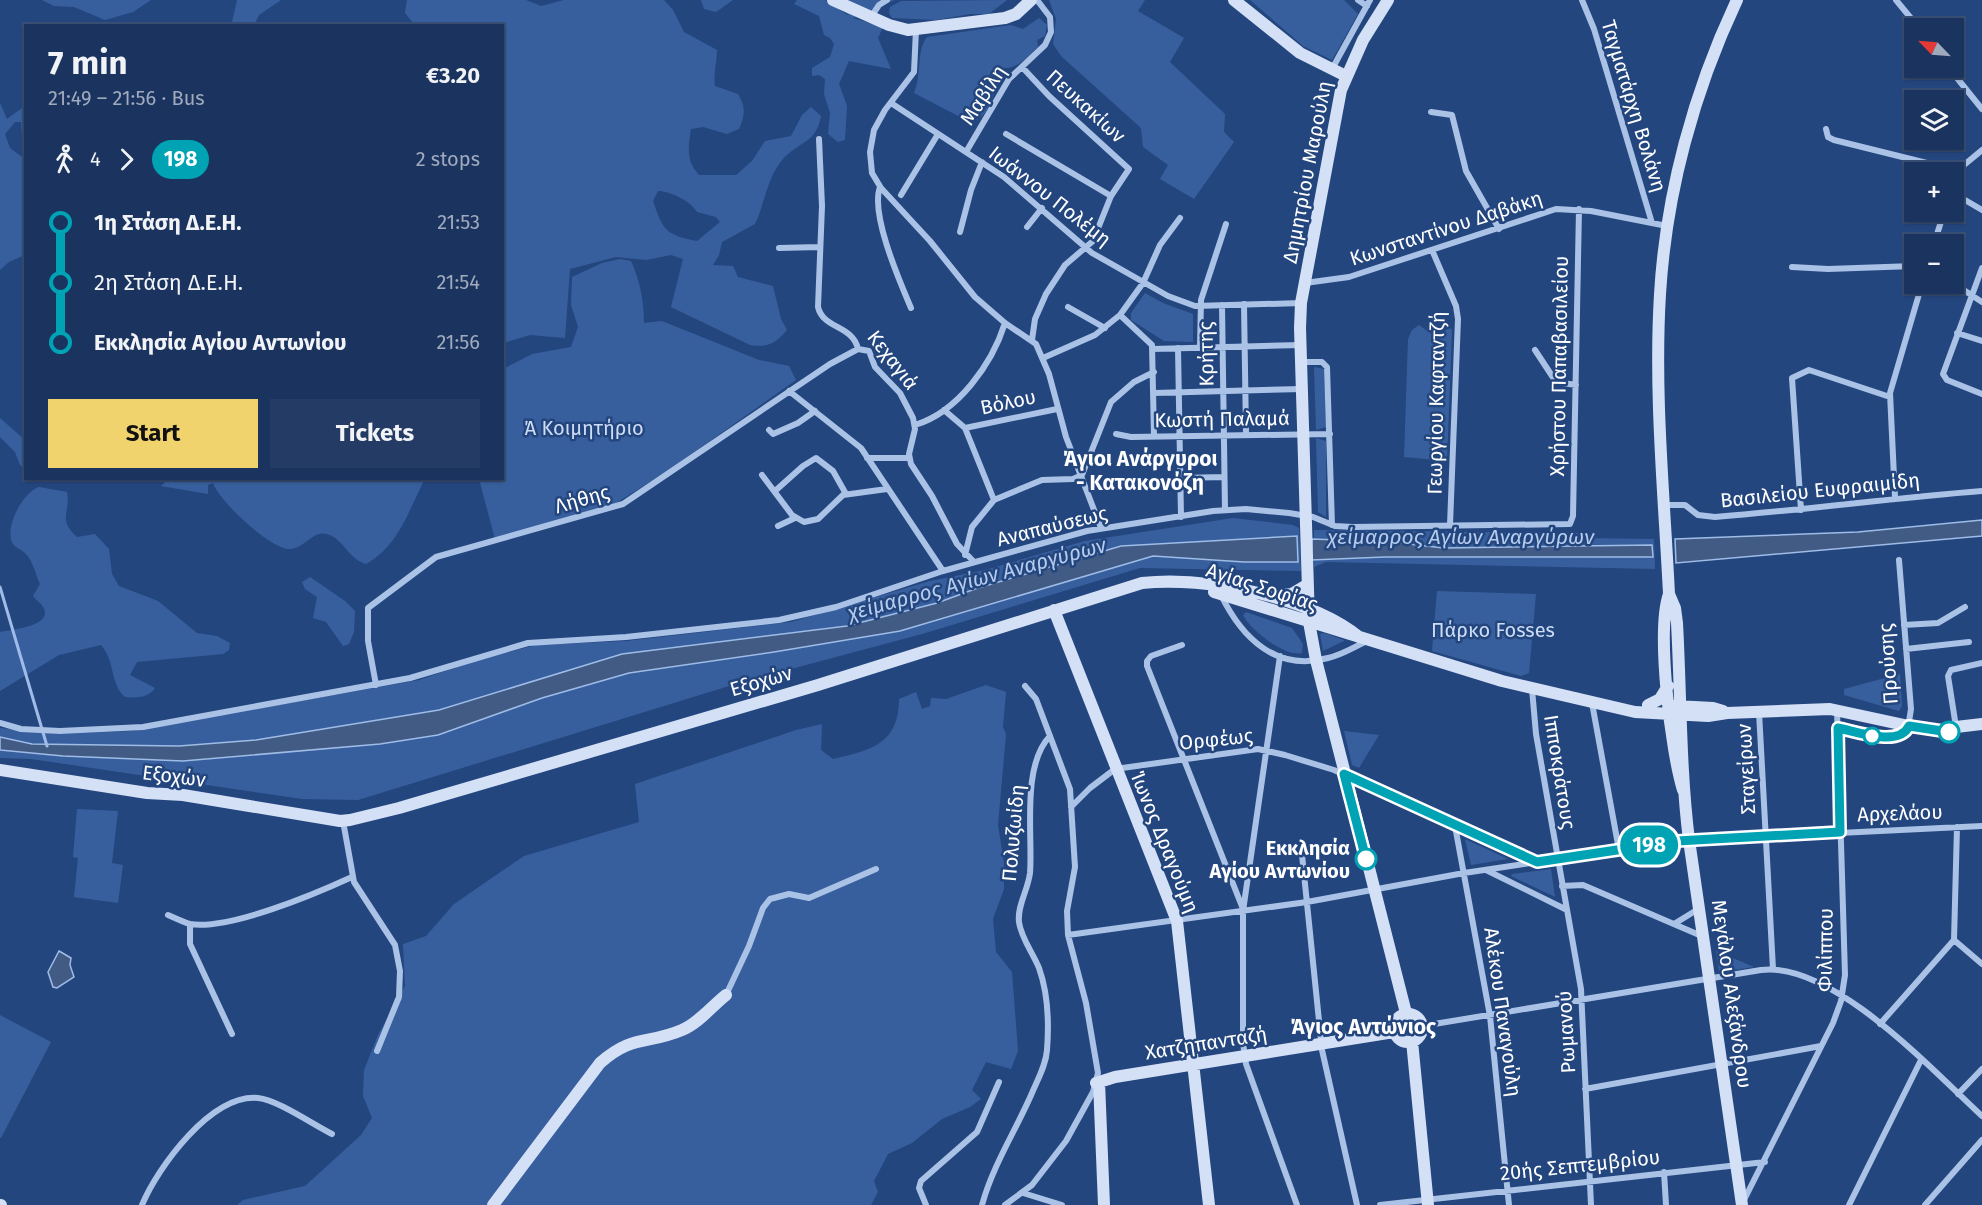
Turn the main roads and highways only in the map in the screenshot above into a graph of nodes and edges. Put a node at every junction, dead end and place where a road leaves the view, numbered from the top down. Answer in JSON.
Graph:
{"nodes":[{"id":1,"x":833,"y":0,"type":"edge"},
{"id":2,"x":1031,"y":0,"type":"edge"},
{"id":3,"x":1234,"y":0,"type":"edge"},
{"id":4,"x":1388,"y":0,"type":"edge"},
{"id":5,"x":1737,"y":0,"type":"edge"},
{"id":6,"x":1346,"y":76,"type":"junction"},
{"id":7,"x":1306,"y":578,"type":"junction"},
{"id":8,"x":1189,"y":584,"type":"junction"},
{"id":9,"x":1668,"y":588,"type":"junction"},
{"id":10,"x":1266,"y":596,"type":"junction"},
{"id":11,"x":1054,"y":610,"type":"junction"},
{"id":12,"x":1308,"y":616,"type":"junction"},
{"id":13,"x":1668,"y":686,"type":"junction"},
{"id":14,"x":1648,"y":705,"type":"junction"},
{"id":15,"x":1620,"y":707,"type":"junction"},
{"id":16,"x":1676,"y":711,"type":"junction"},
{"id":17,"x":1982,"y":724,"type":"edge"},
{"id":18,"x":1909,"y":726,"type":"joint"},
{"id":19,"x":0,"y":770,"type":"edge"},
{"id":20,"x":726,"y":995,"type":"road end"},
{"id":21,"x":1406,"y":1014,"type":"junction"},
{"id":22,"x":1394,"y":1032,"type":"junction"},
{"id":23,"x":1412,"y":1041,"type":"junction"},
{"id":24,"x":1194,"y":1065,"type":"junction"},
{"id":25,"x":1428,"y":1202,"type":"edge"},
{"id":26,"x":1742,"y":1204,"type":"edge"},
{"id":27,"x":493,"y":1205,"type":"edge"},
{"id":28,"x":1104,"y":1205,"type":"edge"},
{"id":29,"x":1209,"y":1205,"type":"edge"}],
"edges":[{"from":1,"to":2,"type":"main road"},
{"from":3,"to":6,"type":"main road"},
{"from":4,"to":6,"type":"main road","name":"Δημητρίου Μαρούλη"},
{"from":5,"to":9,"type":"main road"},
{"from":6,"to":7,"type":"main road","name":"Δημητρίου Μαρούλη"},
{"from":7,"to":10,"type":"main road"},
{"from":7,"to":12,"type":"main road"},
{"from":8,"to":10,"type":"main road","name":"Αγίας Σοφίας"},
{"from":8,"to":11,"type":"main road","name":"Εξοχών"},
{"from":8,"to":12,"type":"main road","name":"Αγίας Σοφίας"},
{"from":9,"to":13,"type":"main road","name":"Μεγάλου Αλεξάνδρου"},
{"from":9,"to":16,"type":"main road","name":"Μεγάλου Αλεξάνδρου"},
{"from":10,"to":12,"type":"main road","name":"Αγίας Σοφίας"},
{"from":11,"to":19,"type":"main road","name":"Εξοχών"},
{"from":11,"to":24,"type":"main road","name":"Ίωνος Δραγούμη"},
{"from":12,"to":15,"type":"main road","name":"Αγίας Σοφίας"},
{"from":12,"to":21,"type":"main road"},
{"from":13,"to":14,"type":"main road"},
{"from":13,"to":16,"type":"main road","name":"Μεγάλου Αλεξάνδρου"},
{"from":14,"to":15,"type":"main road","name":"Αγίας Σοφίας"},
{"from":14,"to":16,"type":"main road","name":"Αγίας Σοφίας"},
{"from":15,"to":16,"type":"main road","name":"Αγίας Σοφίας"},
{"from":16,"to":18,"type":"main road","name":"Αγίας Σοφίας"},
{"from":16,"to":26,"type":"main road","name":"Μεγάλου Αλεξάνδρου"},
{"from":17,"to":18,"type":"main road","name":"Προύσης"},
{"from":20,"to":27,"type":"main road"},
{"from":21,"to":22,"type":"main road"},
{"from":21,"to":23,"type":"main road"},
{"from":22,"to":23,"type":"main road"},
{"from":22,"to":24,"type":"main road","name":"Χατζηπανταζή"},
{"from":23,"to":25,"type":"main road"},
{"from":24,"to":28,"type":"main road","name":"Χατζηπανταζή"},
{"from":24,"to":29,"type":"main road","name":"Ίωνος Δραγούμη"}]}
